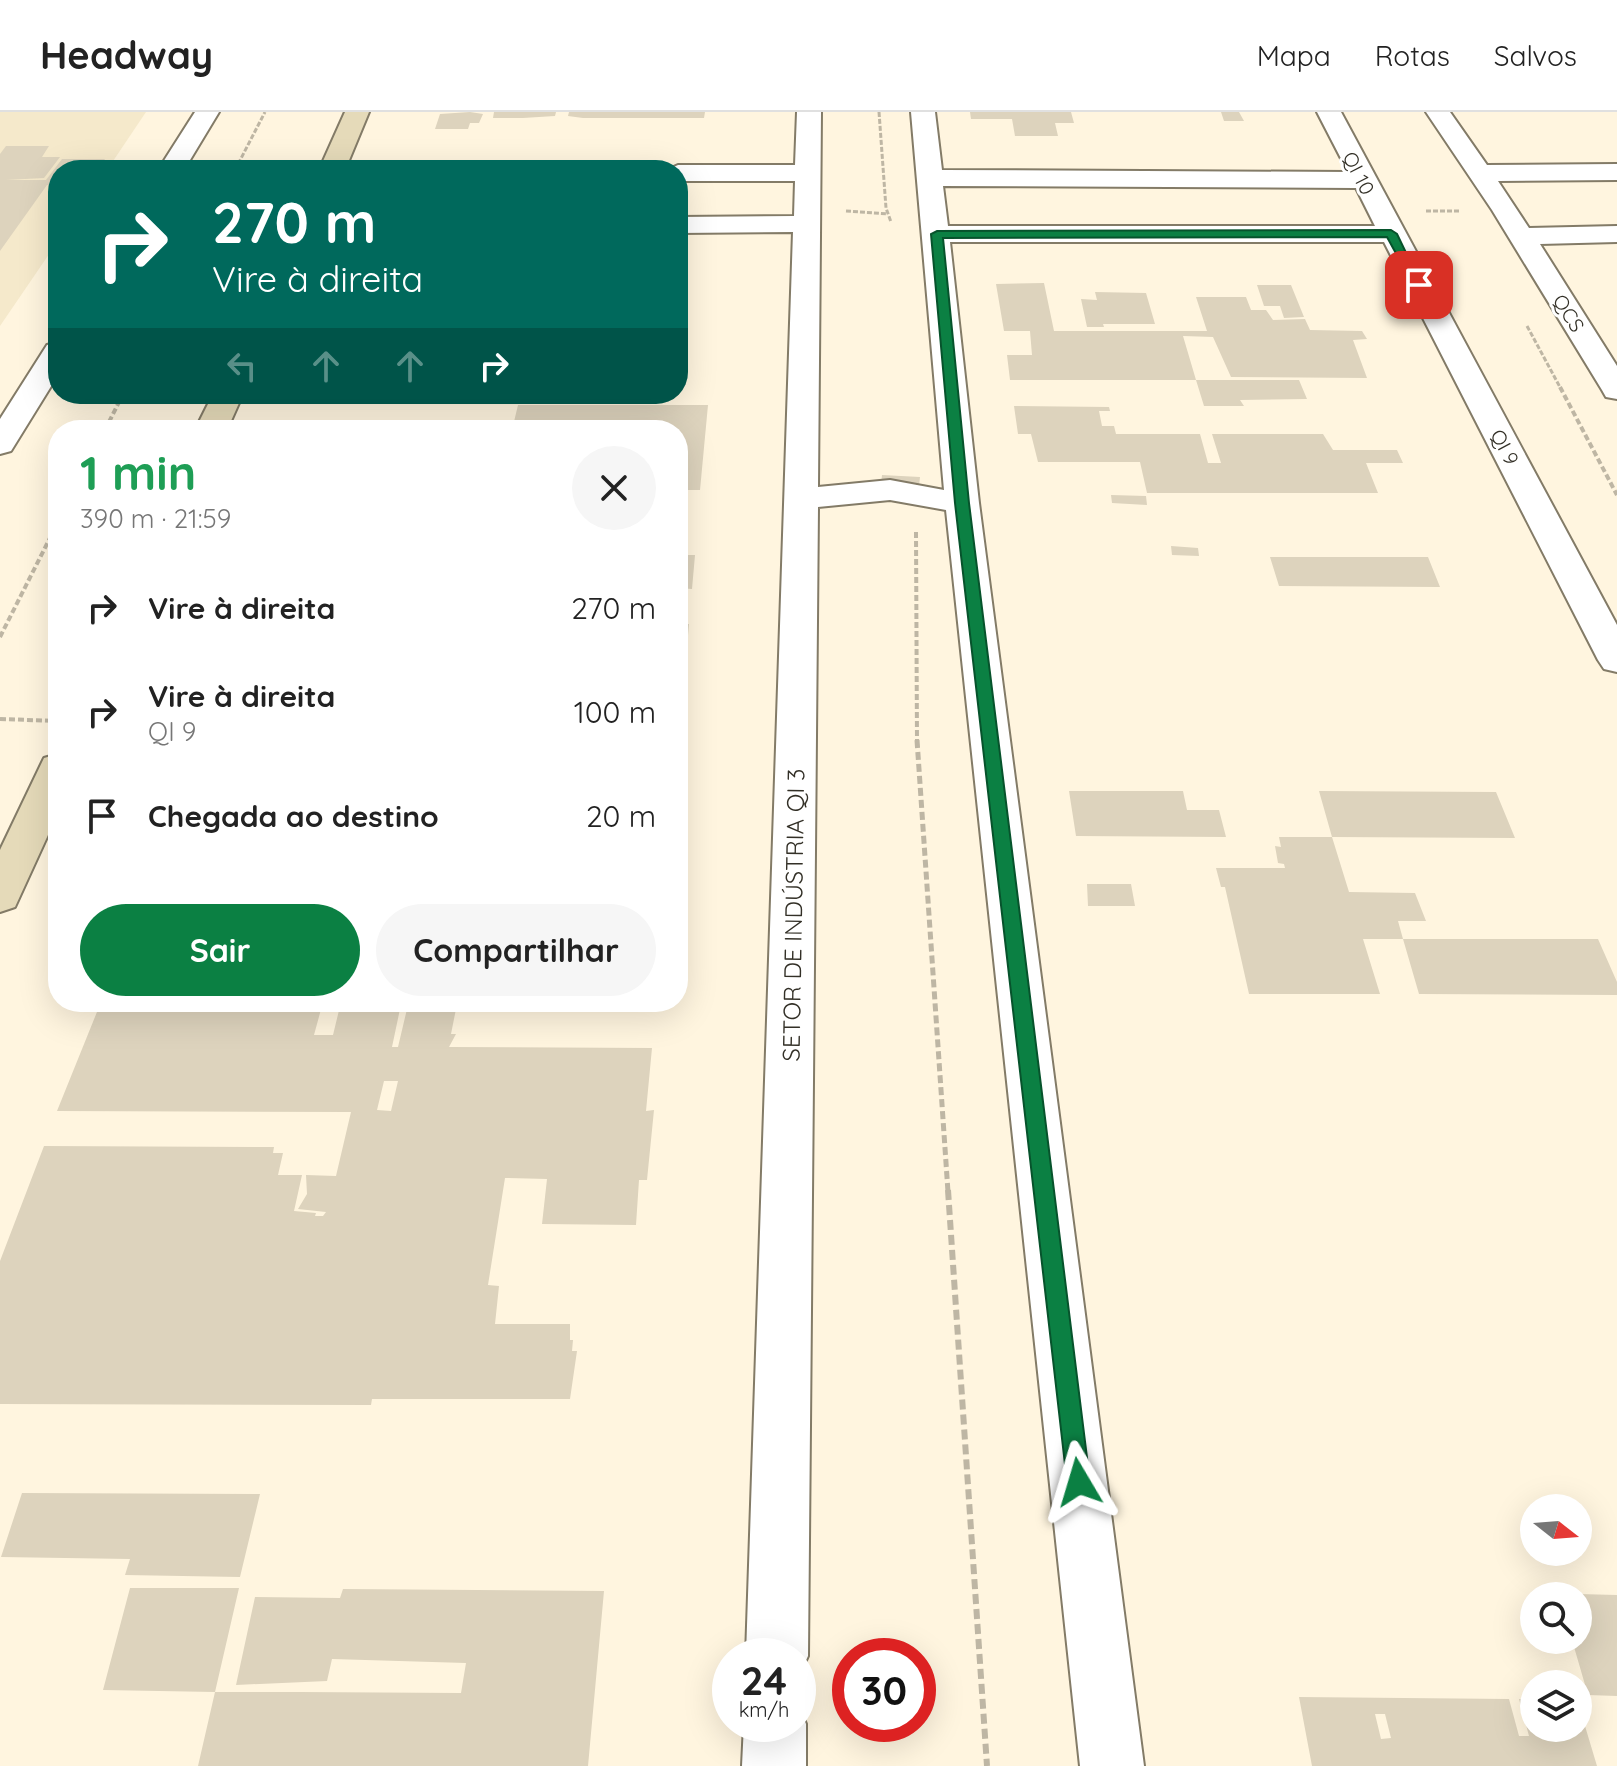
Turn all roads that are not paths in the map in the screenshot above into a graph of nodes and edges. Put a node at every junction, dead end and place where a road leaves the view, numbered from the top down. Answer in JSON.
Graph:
{"nodes":[{"id":1,"x":207,"y":112,"type":"edge"},
{"id":2,"x":357,"y":112,"type":"edge"},
{"id":3,"x":809,"y":112,"type":"edge"},
{"id":4,"x":923,"y":112,"type":"edge"},
{"id":5,"x":1329,"y":112,"type":"edge"},
{"id":6,"x":1438,"y":112,"type":"edge"},
{"id":7,"x":177,"y":160,"type":"edge"},
{"id":8,"x":336,"y":160,"type":"edge"},
{"id":9,"x":1617,"y":172,"type":"edge"},
{"id":10,"x":688,"y":173,"type":"edge"},
{"id":11,"x":810,"y":173,"type":"junction"},
{"id":12,"x":1481,"y":173,"type":"junction"},
{"id":13,"x":929,"y":178,"type":"junction"},
{"id":14,"x":1361,"y":180,"type":"junction"},
{"id":15,"x":809,"y":224,"type":"junction"},
{"id":16,"x":688,"y":225,"type":"edge"},
{"id":17,"x":937,"y":234,"type":"junction"},
{"id":18,"x":1391,"y":234,"type":"junction"},
{"id":19,"x":1617,"y":234,"type":"edge"},
{"id":20,"x":1522,"y":236,"type":"junction"},
{"id":21,"x":48,"y":367,"type":"edge"},
{"id":22,"x":1617,"y":390,"type":"edge"},
{"id":23,"x":0,"y":444,"type":"edge"},
{"id":24,"x":803,"y":498,"type":"junction"},
{"id":25,"x":962,"y":503,"type":"junction"},
{"id":26,"x":1617,"y":660,"type":"edge"},
{"id":27,"x":48,"y":790,"type":"edge"},
{"id":28,"x":0,"y":896,"type":"edge"},
{"id":29,"x":777,"y":1638,"type":"edge"},
{"id":30,"x":775,"y":1742,"type":"edge"},
{"id":31,"x":774,"y":1766,"type":"edge"},
{"id":32,"x":1112,"y":1766,"type":"edge"}],
"edges":[{"from":1,"to":7,"type":"street"},
{"from":2,"to":8,"type":"street"},
{"from":3,"to":11,"type":"street","name":"SETOR DE INDÚSTRIA QI 3"},
{"from":4,"to":13,"type":"street"},
{"from":5,"to":14,"type":"street","name":"QI 10"},
{"from":6,"to":12,"type":"street","name":"QCS"},
{"from":9,"to":12,"type":"street"},
{"from":10,"to":11,"type":"street"},
{"from":11,"to":15,"type":"street","name":"SETOR DE INDÚSTRIA QI 3"},
{"from":12,"to":20,"type":"street","name":"QCS"},
{"from":13,"to":14,"type":"street"},
{"from":13,"to":17,"type":"street"},
{"from":14,"to":18,"type":"street","name":"QI 10"},
{"from":15,"to":16,"type":"street"},
{"from":15,"to":24,"type":"street","name":"SETOR DE INDÚSTRIA QI 3"},
{"from":17,"to":18,"type":"street"},
{"from":17,"to":25,"type":"street"},
{"from":18,"to":26,"type":"street","name":"QI 9"},
{"from":19,"to":20,"type":"street"},
{"from":20,"to":22,"type":"street","name":"QCS"},
{"from":21,"to":23,"type":"street"},
{"from":24,"to":25,"type":"street"},
{"from":24,"to":29,"type":"street","name":"SETOR DE INDÚSTRIA QI 3"},
{"from":25,"to":32,"type":"street"},
{"from":27,"to":28,"type":"street"},
{"from":30,"to":31,"type":"street"}]}
